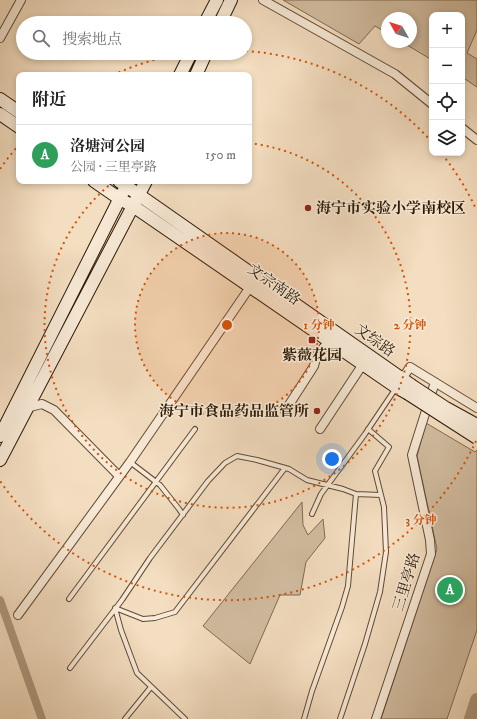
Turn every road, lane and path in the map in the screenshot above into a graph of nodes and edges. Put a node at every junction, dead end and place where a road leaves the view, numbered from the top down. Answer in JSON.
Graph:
{"nodes":[{"id":1,"x":21,"y":0,"type":"edge"},
{"id":2,"x":217,"y":0,"type":"edge"},
{"id":3,"x":231,"y":0,"type":"edge"},
{"id":4,"x":263,"y":0,"type":"edge"},
{"id":5,"x":209,"y":16,"type":"edge"},
{"id":6,"x":223,"y":16,"type":"edge"},
{"id":7,"x":0,"y":38,"type":"edge"},
{"id":8,"x":188,"y":60,"type":"edge"},
{"id":9,"x":203,"y":60,"type":"edge"},
{"id":10,"x":182,"y":72,"type":"edge"},
{"id":11,"x":197,"y":72,"type":"edge"},
{"id":12,"x":0,"y":100,"type":"edge"},
{"id":13,"x":429,"y":102,"type":"edge"},
{"id":14,"x":16,"y":110,"type":"edge"},
{"id":15,"x":0,"y":114,"type":"edge"},
{"id":16,"x":16,"y":125,"type":"edge"},
{"id":17,"x":465,"y":130,"type":"edge"},
{"id":18,"x":477,"y":140,"type":"edge"},
{"id":19,"x":98,"y":184,"type":"edge"},
{"id":20,"x":125,"y":184,"type":"edge"},
{"id":21,"x":126,"y":184,"type":"edge"},
{"id":22,"x":144,"y":184,"type":"edge"},
{"id":23,"x":139,"y":195,"type":"junction"},
{"id":24,"x":120,"y":199,"type":"junction"},
{"id":25,"x":133,"y":206,"type":"junction"},
{"id":26,"x":250,"y":287,"type":"junction"},
{"id":27,"x":329,"y":341,"type":"junction"},
{"id":28,"x":363,"y":364,"type":"junction"},
{"id":29,"x":435,"y":382,"type":"junction"},
{"id":30,"x":404,"y":386,"type":"junction"},
{"id":31,"x":15,"y":406,"type":"junction"},
{"id":32,"x":28,"y":408,"type":"junction"},
{"id":33,"x":477,"y":408,"type":"edge"},
{"id":34,"x":285,"y":411,"type":"dead end"},
{"id":35,"x":477,"y":425,"type":"edge"},
{"id":36,"x":195,"y":429,"type":"dead end"},
{"id":37,"x":320,"y":429,"type":"dead end"},
{"id":38,"x":368,"y":429,"type":"junction"},
{"id":39,"x":0,"y":436,"type":"edge"},
{"id":40,"x":477,"y":438,"type":"edge"},
{"id":41,"x":0,"y":460,"type":"edge"},
{"id":42,"x":130,"y":462,"type":"junction"},
{"id":43,"x":285,"y":468,"type":"junction"},
{"id":44,"x":119,"y":476,"type":"junction"},
{"id":45,"x":156,"y":482,"type":"junction"},
{"id":46,"x":326,"y":485,"type":"junction"},
{"id":47,"x":356,"y":494,"type":"junction"},
{"id":48,"x":381,"y":495,"type":"junction"},
{"id":49,"x":312,"y":514,"type":"dead end"},
{"id":50,"x":183,"y":515,"type":"junction"},
{"id":51,"x":69,"y":599,"type":"dead end"},
{"id":52,"x":115,"y":608,"type":"junction"},
{"id":53,"x":18,"y":615,"type":"dead end"},
{"id":54,"x":70,"y":668,"type":"dead end"},
{"id":55,"x":151,"y":687,"type":"junction"},
{"id":56,"x":125,"y":719,"type":"edge"},
{"id":57,"x":185,"y":719,"type":"edge"},
{"id":58,"x":304,"y":719,"type":"edge"},
{"id":59,"x":340,"y":719,"type":"edge"},
{"id":60,"x":376,"y":719,"type":"edge"}],
"edges":[{"from":1,"to":7,"type":"street"},
{"from":2,"to":5,"type":"main road"},
{"from":3,"to":6,"type":"main road"},
{"from":4,"to":13,"type":"street"},
{"from":8,"to":10,"type":"main road"},
{"from":9,"to":11,"type":"main road"},
{"from":12,"to":14,"type":"main road"},
{"from":15,"to":16,"type":"main road"},
{"from":17,"to":18,"type":"street"},
{"from":19,"to":24,"type":"main road","name":"文宗南路"},
{"from":20,"to":24,"type":"main road"},
{"from":21,"to":23,"type":"main road","name":"文综路"},
{"from":22,"to":23,"type":"main road"},
{"from":23,"to":25,"type":"main road"},
{"from":23,"to":30,"type":"main road","name":"文综路"},
{"from":24,"to":25,"type":"main road","name":"文宗南路"},
{"from":24,"to":31,"type":"main road"},
{"from":25,"to":26,"type":"main road","name":"文宗南路"},
{"from":25,"to":32,"type":"main road"},
{"from":26,"to":27,"type":"main road","name":"文宗南路"},
{"from":26,"to":42,"type":"street"},
{"from":27,"to":28,"type":"main road","name":"文宗南路"},
{"from":27,"to":34,"type":"street"},
{"from":28,"to":30,"type":"main road","name":"文宗南路"},
{"from":28,"to":37,"type":"street"},
{"from":29,"to":30,"type":"street"},
{"from":29,"to":33,"type":"street"},
{"from":29,"to":60,"type":"street","name":"三里亭路"},
{"from":30,"to":35,"type":"main road","name":"文综路","bridge":true},
{"from":30,"to":38,"type":"lane"},
{"from":30,"to":40,"type":"main road","name":"文宗南路","bridge":true},
{"from":31,"to":32,"type":"street"},
{"from":31,"to":39,"type":"main road"},
{"from":32,"to":41,"type":"main road"},
{"from":32,"to":44,"type":"street"},
{"from":36,"to":45,"type":"lane"},
{"from":38,"to":46,"type":"lane"},
{"from":38,"to":48,"type":"lane"},
{"from":42,"to":44,"type":"street"},
{"from":42,"to":45,"type":"lane"},
{"from":43,"to":46,"type":"lane"},
{"from":43,"to":50,"type":"lane"},
{"from":43,"to":52,"type":"lane"},
{"from":44,"to":53,"type":"street"},
{"from":45,"to":50,"type":"lane"},
{"from":45,"to":51,"type":"lane"},
{"from":46,"to":47,"type":"lane"},
{"from":46,"to":49,"type":"lane"},
{"from":47,"to":48,"type":"lane"},
{"from":47,"to":58,"type":"lane"},
{"from":48,"to":59,"type":"lane"},
{"from":50,"to":52,"type":"lane"},
{"from":52,"to":54,"type":"lane"},
{"from":52,"to":55,"type":"lane"},
{"from":55,"to":56,"type":"lane"},
{"from":55,"to":57,"type":"lane"}]}
